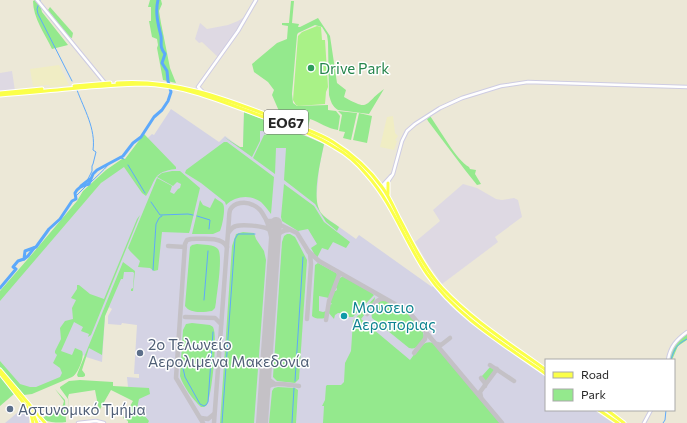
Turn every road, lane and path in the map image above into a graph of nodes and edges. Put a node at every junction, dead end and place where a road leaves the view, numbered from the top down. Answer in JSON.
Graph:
{"nodes":[{"id":1,"x":256,"y":0,"type":"edge"},
{"id":2,"x":38,"y":1,"type":"edge"},
{"id":3,"x":106,"y":85,"type":"junction"},
{"id":4,"x":198,"y":86,"type":"junction"},
{"id":5,"x":175,"y":87,"type":"junction"},
{"id":6,"x":687,"y":88,"type":"edge"},
{"id":7,"x":194,"y":90,"type":"junction"},
{"id":8,"x":203,"y":92,"type":"junction"},
{"id":9,"x":0,"y":94,"type":"edge"},
{"id":10,"x":393,"y":172,"type":"junction"},
{"id":11,"x":388,"y":183,"type":"junction"},
{"id":12,"x":383,"y":188,"type":"junction"},
{"id":13,"x":380,"y":191,"type":"junction"},
{"id":14,"x":388,"y":196,"type":"junction"},
{"id":15,"x":687,"y":332,"type":"edge"},
{"id":16,"x":668,"y":359,"type":"edge"},
{"id":17,"x":545,"y":369,"type":"edge"},
{"id":18,"x":0,"y":370,"type":"edge"},
{"id":19,"x":0,"y":373,"type":"edge"},
{"id":20,"x":545,"y":373,"type":"edge"},
{"id":21,"x":30,"y":410,"type":"junction"},
{"id":22,"x":600,"y":411,"type":"edge"},
{"id":23,"x":608,"y":411,"type":"edge"},
{"id":24,"x":650,"y":411,"type":"edge"},
{"id":25,"x":33,"y":423,"type":"edge"},
{"id":26,"x":39,"y":423,"type":"edge"},
{"id":27,"x":45,"y":423,"type":"edge"},
{"id":28,"x":78,"y":423,"type":"edge"},
{"id":29,"x":104,"y":423,"type":"edge"},
{"id":30,"x":618,"y":423,"type":"edge"},
{"id":31,"x":624,"y":423,"type":"edge"},
{"id":32,"x":644,"y":423,"type":"edge"}],
"edges":[{"from":1,"to":4,"type":"main road"},
{"from":2,"to":3,"type":"main road"},
{"from":3,"to":5,"type":"main road","number":"ΕΟ67"},
{"from":3,"to":9,"type":"main road","number":"ΕΟ67"},
{"from":4,"to":7,"type":"main road"},
{"from":4,"to":8,"type":"main road"},
{"from":5,"to":7,"type":"main road","number":"ΕΟ67"},
{"from":5,"to":13,"type":"main road","number":"ΕΟ67"},
{"from":6,"to":10,"type":"main road"},
{"from":7,"to":8,"type":"main road","number":"ΕΟ67"},
{"from":8,"to":12,"type":"main road","number":"ΕΟ67"},
{"from":10,"to":11,"type":"main road"},
{"from":10,"to":12,"type":"main road"},
{"from":11,"to":12,"type":"main road"},
{"from":11,"to":14,"type":"main road"},
{"from":12,"to":13,"type":"main road"},
{"from":12,"to":14,"type":"main road"},
{"from":13,"to":20,"type":"main road"},
{"from":14,"to":17,"type":"main road"},
{"from":15,"to":16,"type":"main road"},
{"from":18,"to":27,"type":"main road"},
{"from":19,"to":21,"type":"main road"},
{"from":21,"to":25,"type":"main road"},
{"from":21,"to":26,"type":"main road"},
{"from":22,"to":30,"type":"main road"},
{"from":23,"to":31,"type":"main road"},
{"from":24,"to":32,"type":"main road"},
{"from":26,"to":27,"type":"main road"},
{"from":28,"to":29,"type":"main road"}]}
